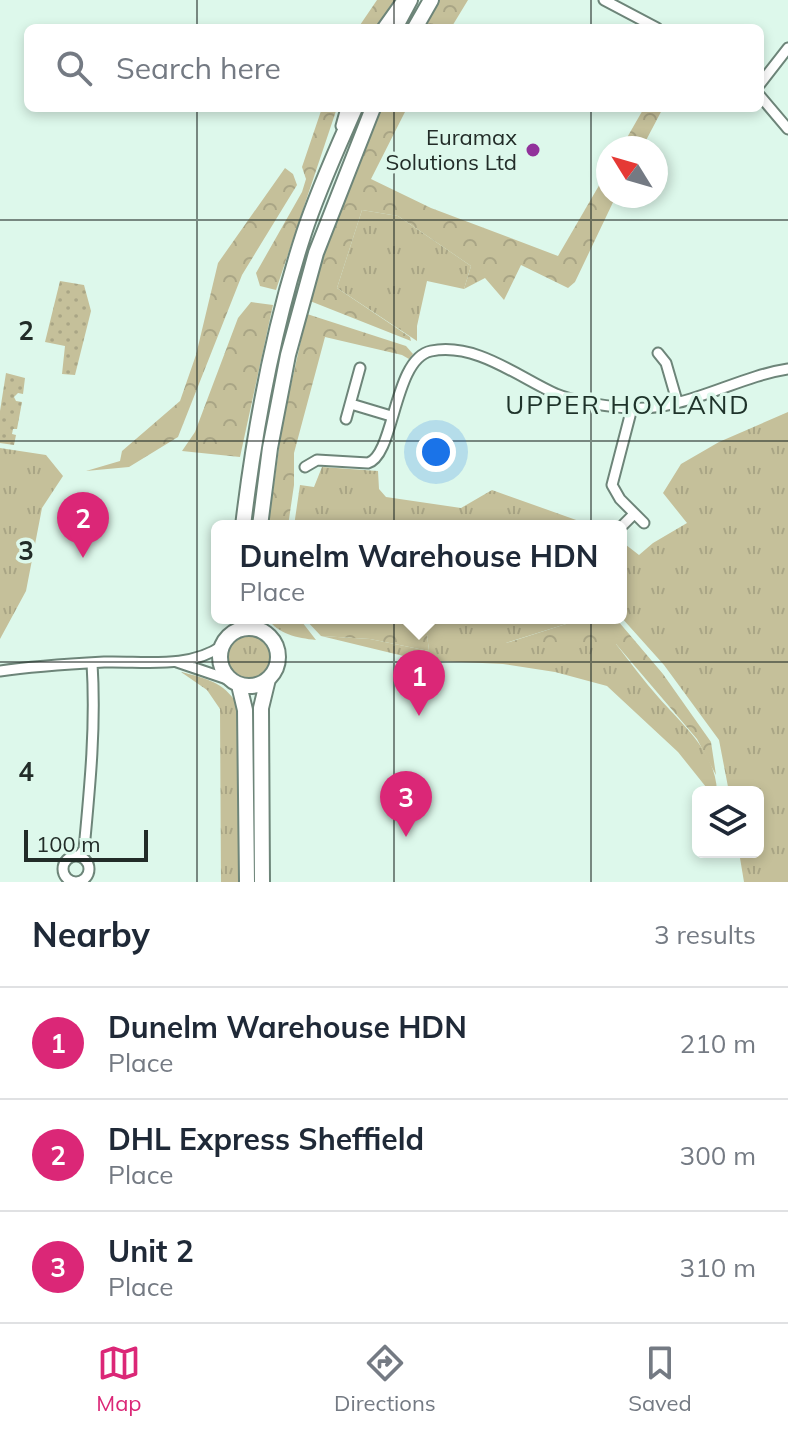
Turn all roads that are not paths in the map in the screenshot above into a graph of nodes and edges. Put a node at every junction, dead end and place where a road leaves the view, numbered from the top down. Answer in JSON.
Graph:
{"nodes":[{"id":1,"x":402,"y":0,"type":"edge"},
{"id":2,"x":410,"y":0,"type":"edge"},
{"id":3,"x":431,"y":0,"type":"edge"},
{"id":4,"x":604,"y":0,"type":"edge"},
{"id":5,"x":385,"y":24,"type":"edge"},
{"id":6,"x":397,"y":24,"type":"edge"},
{"id":7,"x":417,"y":24,"type":"edge"},
{"id":8,"x":649,"y":24,"type":"edge"},
{"id":9,"x":788,"y":48,"type":"edge"},
{"id":10,"x":764,"y":79,"type":"edge"},
{"id":11,"x":764,"y":101,"type":"edge"},
{"id":12,"x":345,"y":112,"type":"edge"},
{"id":13,"x":353,"y":112,"type":"edge"},
{"id":14,"x":371,"y":112,"type":"edge"},
{"id":15,"x":788,"y":129,"type":"edge"},
{"id":16,"x":331,"y":164,"type":"junction"},
{"id":17,"x":658,"y":353,"type":"dead end"},
{"id":18,"x":360,"y":368,"type":"dead end"},
{"id":19,"x":788,"y":369,"type":"edge"},
{"id":20,"x":677,"y":401,"type":"junction"},
{"id":21,"x":351,"y":404,"type":"junction"},
{"id":22,"x":632,"y":408,"type":"junction"},
{"id":23,"x":391,"y":416,"type":"junction"},
{"id":24,"x":346,"y":419,"type":"dead end"},
{"id":25,"x":305,"y":467,"type":"dead end"},
{"id":26,"x":634,"y":514,"type":"junction"},
{"id":27,"x":244,"y":520,"type":"edge"},
{"id":28,"x":261,"y":520,"type":"edge"},
{"id":29,"x":627,"y":521,"type":"edge"},
{"id":30,"x":644,"y":523,"type":"dead end"},
{"id":31,"x":229,"y":624,"type":"edge"},
{"id":32,"x":255,"y":624,"type":"edge"},
{"id":33,"x":259,"y":624,"type":"edge"},
{"id":34,"x":224,"y":642,"type":"junction"},
{"id":35,"x":177,"y":662,"type":"junction"},
{"id":36,"x":92,"y":663,"type":"junction"},
{"id":37,"x":0,"y":671,"type":"edge"},
{"id":38,"x":268,"y":679,"type":"junction"},
{"id":39,"x":235,"y":682,"type":"junction"},
{"id":40,"x":79,"y":856,"type":"dead end"},
{"id":41,"x":247,"y":882,"type":"edge"},
{"id":42,"x":262,"y":882,"type":"edge"}],
"edges":[{"from":1,"to":5,"type":"street"},
{"from":2,"to":6,"type":"highway"},
{"from":3,"to":7,"type":"highway"},
{"from":4,"to":8,"type":"street"},
{"from":9,"to":10,"type":"street"},
{"from":11,"to":15,"type":"street"},
{"from":12,"to":16,"type":"street"},
{"from":13,"to":16,"type":"highway"},
{"from":14,"to":28,"type":"highway"},
{"from":16,"to":27,"type":"highway"},
{"from":17,"to":20,"type":"street"},
{"from":18,"to":21,"type":"street"},
{"from":19,"to":20,"type":"street"},
{"from":20,"to":22,"type":"street"},
{"from":21,"to":23,"type":"street"},
{"from":21,"to":24,"type":"street"},
{"from":22,"to":23,"type":"street"},
{"from":22,"to":26,"type":"street"},
{"from":23,"to":25,"type":"street"},
{"from":26,"to":29,"type":"street"},
{"from":26,"to":30,"type":"street"},
{"from":31,"to":34,"type":"highway"},
{"from":32,"to":34,"type":"highway"},
{"from":33,"to":38,"type":"highway"},
{"from":34,"to":35,"type":"street"},
{"from":34,"to":39,"type":"highway"},
{"from":35,"to":36,"type":"street"},
{"from":35,"to":39,"type":"street"},
{"from":36,"to":37,"type":"street"},
{"from":36,"to":40,"type":"street"},
{"from":38,"to":39,"type":"highway"},
{"from":38,"to":42,"type":"highway"},
{"from":39,"to":41,"type":"highway"}]}
